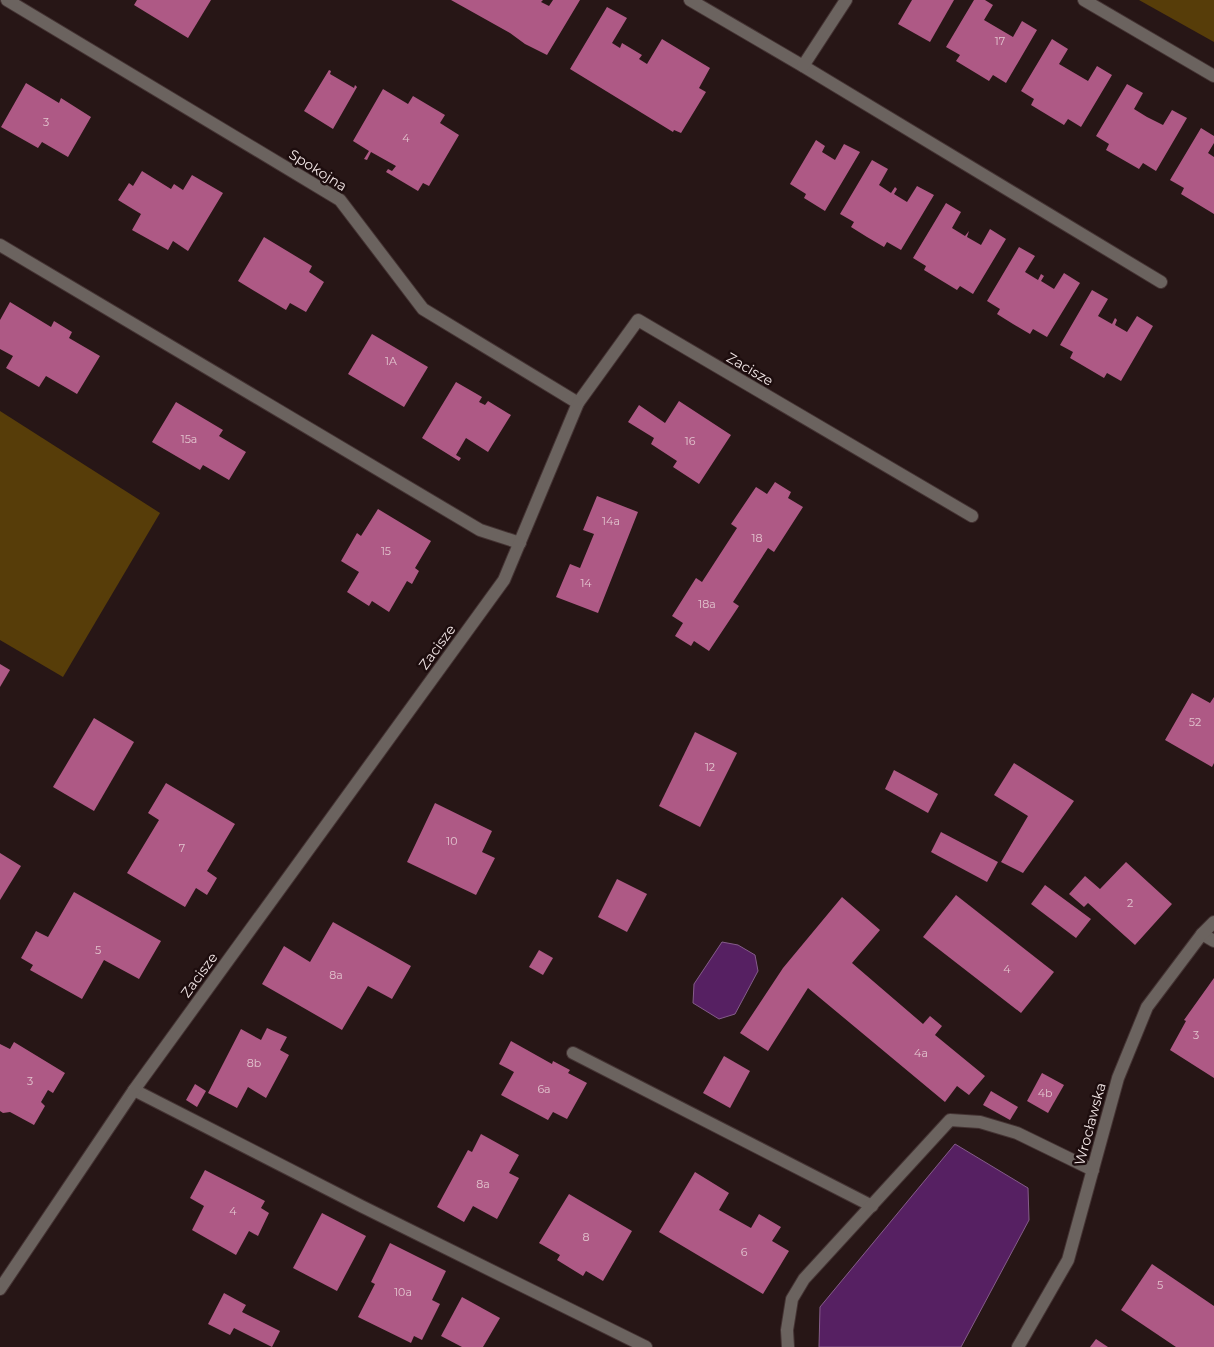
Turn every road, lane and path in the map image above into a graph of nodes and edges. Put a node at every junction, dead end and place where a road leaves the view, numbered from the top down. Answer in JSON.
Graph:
{"nodes":[{"id":1,"x":7,"y":0,"type":"edge"},
{"id":2,"x":690,"y":0,"type":"edge"},
{"id":3,"x":846,"y":0,"type":"edge"},
{"id":4,"x":1084,"y":0,"type":"edge"},
{"id":5,"x":803,"y":66,"type":"junction"},
{"id":6,"x":1214,"y":76,"type":"edge"},
{"id":7,"x":0,"y":245,"type":"edge"},
{"id":8,"x":1161,"y":282,"type":"dead end"},
{"id":9,"x":578,"y":404,"type":"junction"},
{"id":10,"x":972,"y":516,"type":"dead end"},
{"id":11,"x":520,"y":543,"type":"junction"},
{"id":12,"x":1214,"y":922,"type":"edge"},
{"id":13,"x":1202,"y":934,"type":"junction"},
{"id":14,"x":1214,"y":941,"type":"edge"},
{"id":15,"x":573,"y":1052,"type":"dead end"},
{"id":16,"x":134,"y":1090,"type":"junction"},
{"id":17,"x":1093,"y":1170,"type":"junction"},
{"id":18,"x":872,"y":1206,"type":"junction"},
{"id":19,"x":0,"y":1288,"type":"edge"},
{"id":20,"x":646,"y":1347,"type":"edge"},
{"id":21,"x":788,"y":1347,"type":"edge"},
{"id":22,"x":1018,"y":1347,"type":"edge"}],
"edges":[{"from":1,"to":9,"type":"street","name":"Spokojna"},
{"from":2,"to":5,"type":"street"},
{"from":3,"to":5,"type":"street"},
{"from":4,"to":6,"type":"street"},
{"from":5,"to":8,"type":"street"},
{"from":7,"to":11,"type":"street"},
{"from":9,"to":10,"type":"street","name":"Zacisze"},
{"from":9,"to":11,"type":"street","name":"Zacisze"},
{"from":11,"to":16,"type":"street","name":"Zacisze"},
{"from":12,"to":13,"type":"street","name":"Wrocławska"},
{"from":13,"to":14,"type":"street"},
{"from":13,"to":17,"type":"street","name":"Wrocławska"},
{"from":15,"to":18,"type":"street"},
{"from":16,"to":19,"type":"street","name":"Zacisze"},
{"from":16,"to":20,"type":"street"},
{"from":17,"to":18,"type":"street"},
{"from":17,"to":22,"type":"street","name":"Wrocławska"},
{"from":18,"to":21,"type":"street"}]}
